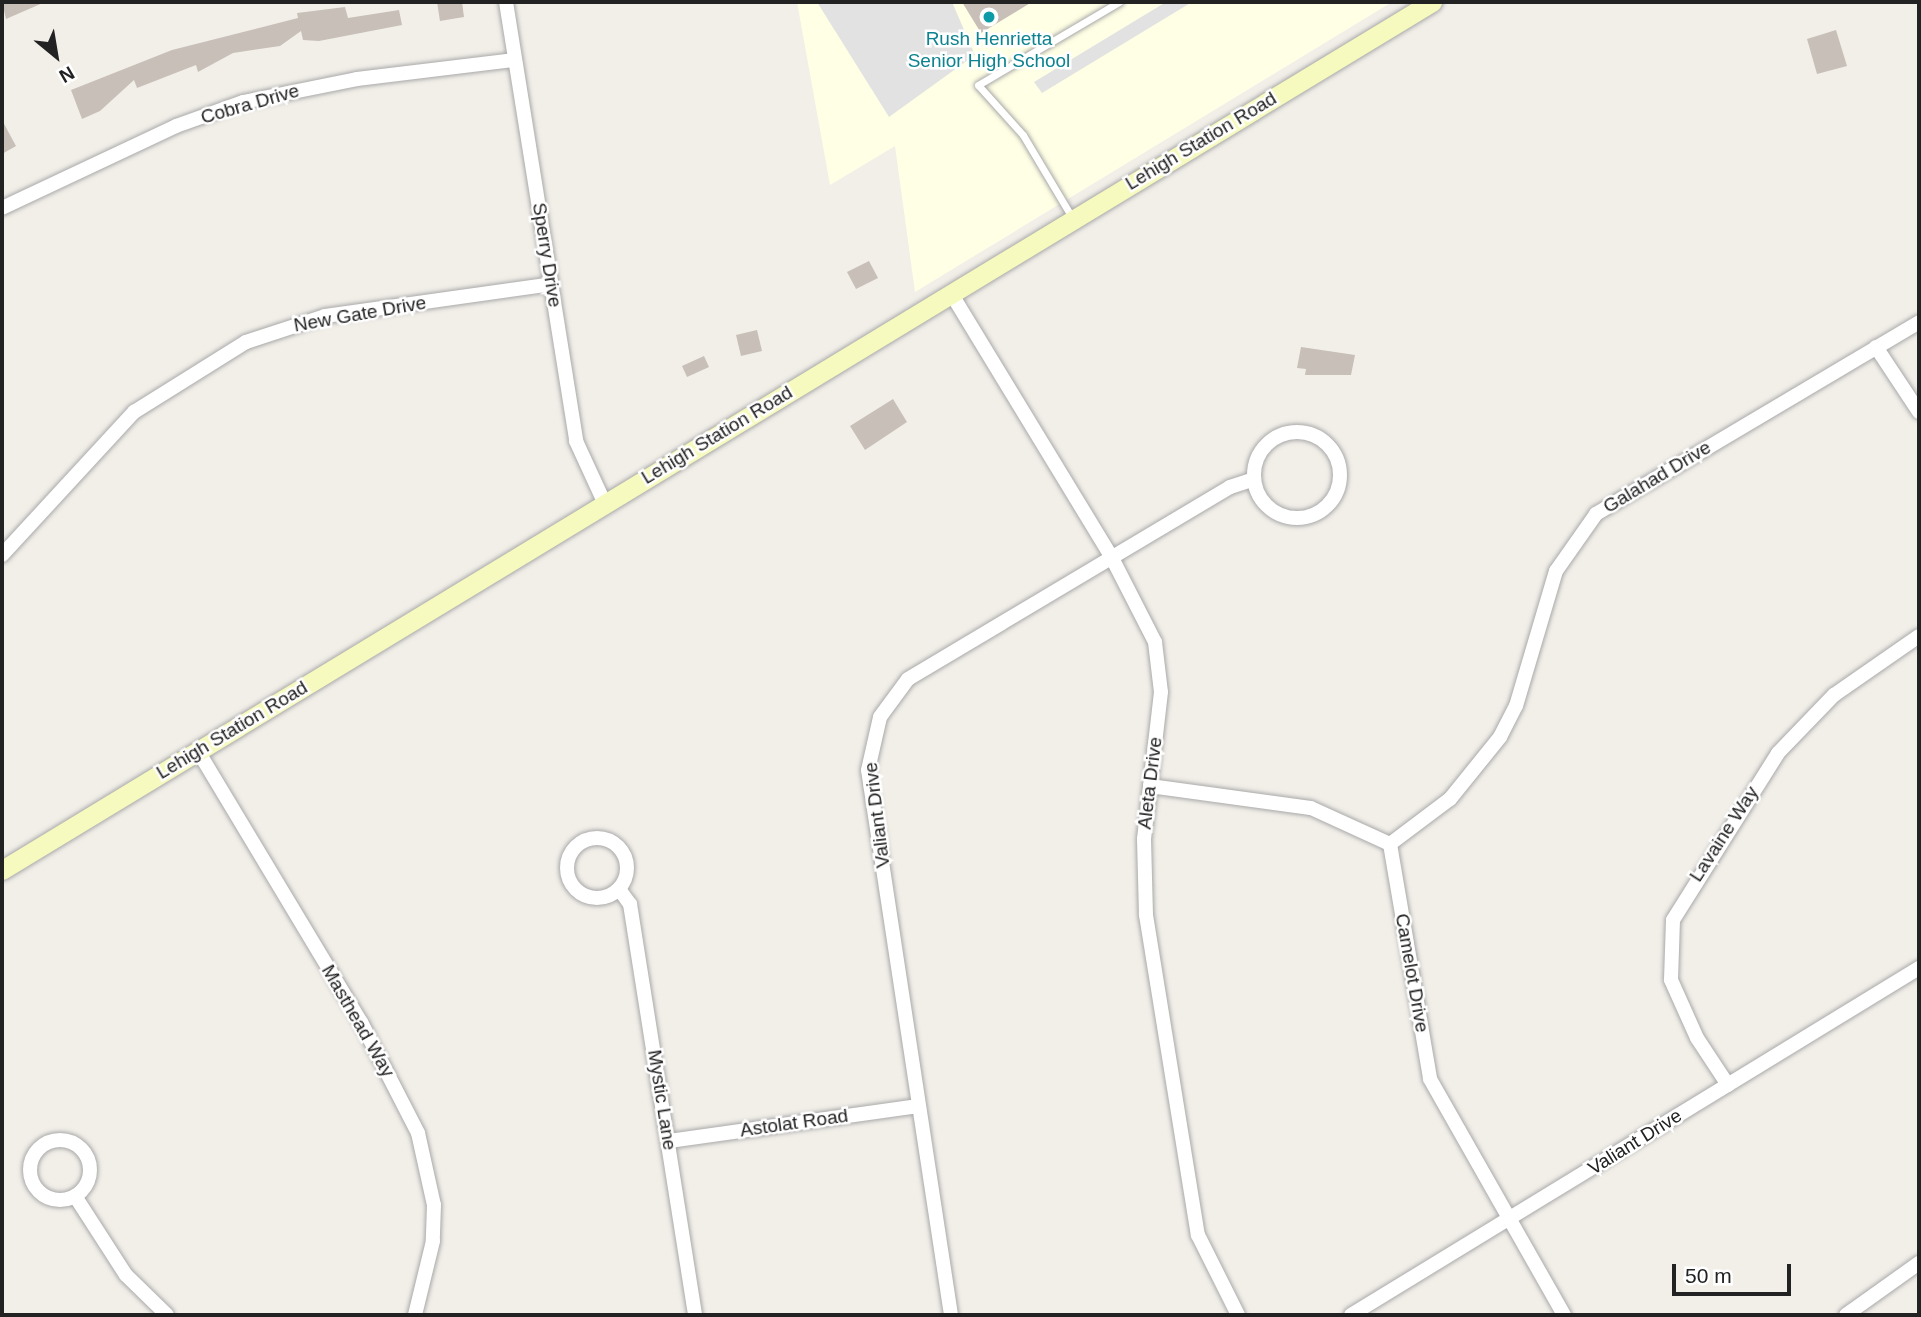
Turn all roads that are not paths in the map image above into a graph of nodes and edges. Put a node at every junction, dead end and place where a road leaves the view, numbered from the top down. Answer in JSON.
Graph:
{"nodes":[{"id":1,"x":506,"y":2,"type":"edge"},
{"id":2,"x":1119,"y":2,"type":"edge"},
{"id":3,"x":1432,"y":2,"type":"edge"},
{"id":4,"x":515,"y":60,"type":"junction"},
{"id":5,"x":2,"y":208,"type":"edge"},
{"id":6,"x":1073,"y":219,"type":"junction"},
{"id":7,"x":552,"y":284,"type":"junction"},
{"id":8,"x":951,"y":293,"type":"junction"},
{"id":9,"x":1919,"y":321,"type":"edge"},
{"id":10,"x":1876,"y":347,"type":"junction"},
{"id":11,"x":1919,"y":412,"type":"edge"},
{"id":12,"x":1254,"y":480,"type":"junction"},
{"id":13,"x":605,"y":504,"type":"junction"},
{"id":14,"x":2,"y":555,"type":"edge"},
{"id":15,"x":1111,"y":556,"type":"junction"},
{"id":16,"x":1919,"y":636,"type":"edge"},
{"id":17,"x":198,"y":751,"type":"junction"},
{"id":18,"x":1150,"y":786,"type":"junction"},
{"id":19,"x":1390,"y":845,"type":"junction"},
{"id":20,"x":4,"y":864,"type":"edge"},
{"id":21,"x":619,"y":889,"type":"junction"},
{"id":22,"x":1919,"y":968,"type":"edge"},
{"id":23,"x":1728,"y":1085,"type":"junction"},
{"id":24,"x":919,"y":1105,"type":"junction"},
{"id":25,"x":669,"y":1141,"type":"junction"},
{"id":26,"x":75,"y":1196,"type":"junction"},
{"id":27,"x":1511,"y":1219,"type":"junction"},
{"id":28,"x":1919,"y":1263,"type":"edge"},
{"id":29,"x":167,"y":1315,"type":"edge"},
{"id":30,"x":415,"y":1315,"type":"edge"},
{"id":31,"x":695,"y":1315,"type":"edge"},
{"id":32,"x":951,"y":1315,"type":"edge"},
{"id":33,"x":1238,"y":1315,"type":"edge"},
{"id":34,"x":1351,"y":1315,"type":"edge"},
{"id":35,"x":1564,"y":1315,"type":"edge"},
{"id":36,"x":1846,"y":1315,"type":"edge"}],
"edges":[{"from":1,"to":4,"type":"street","name":"Sperry Drive"},
{"from":2,"to":6,"type":"lane"},
{"from":3,"to":6,"type":"main road","name":"Lehigh Station Road"},
{"from":4,"to":5,"type":"street","name":"Cobra Drive"},
{"from":4,"to":7,"type":"street","name":"Sperry Drive"},
{"from":6,"to":8,"type":"main road","name":"Lehigh Station Road"},
{"from":7,"to":13,"type":"street","name":"Sperry Drive"},
{"from":7,"to":14,"type":"street","name":"New Gate Drive"},
{"from":8,"to":13,"type":"main road","name":"Lehigh Station Road"},
{"from":8,"to":15,"type":"street","name":"Aleta Drive"},
{"from":9,"to":10,"type":"street","name":"Galahad Drive"},
{"from":10,"to":11,"type":"street"},
{"from":10,"to":19,"type":"street","name":"Galahad Drive"},
{"from":12,"to":12,"type":"street"},
{"from":12,"to":15,"type":"street","name":"Valiant Drive"},
{"from":13,"to":17,"type":"main road","name":"Lehigh Station Road"},
{"from":15,"to":18,"type":"street","name":"Aleta Drive"},
{"from":15,"to":24,"type":"street","name":"Valiant Drive"},
{"from":16,"to":23,"type":"street","name":"Lavaine Way"},
{"from":17,"to":20,"type":"main road","name":"Lehigh Station Road"},
{"from":17,"to":30,"type":"street","name":"Masthead Way"},
{"from":18,"to":19,"type":"street"},
{"from":18,"to":33,"type":"street","name":"Aleta Drive"},
{"from":19,"to":27,"type":"street","name":"Camelot Drive"},
{"from":21,"to":21,"type":"street","name":"Mystic Lane"},
{"from":21,"to":25,"type":"street","name":"Mystic Lane"},
{"from":22,"to":23,"type":"street","name":"Valiant Drive"},
{"from":23,"to":27,"type":"street","name":"Valiant Drive"},
{"from":24,"to":25,"type":"street","name":"Astolat Road"},
{"from":24,"to":32,"type":"street","name":"Valiant Drive"},
{"from":25,"to":31,"type":"street","name":"Mystic Lane"},
{"from":26,"to":26,"type":"street"},
{"from":26,"to":29,"type":"street"},
{"from":27,"to":34,"type":"street","name":"Valiant Drive"},
{"from":27,"to":35,"type":"street","name":"Camelot Drive"},
{"from":28,"to":36,"type":"street"}]}
